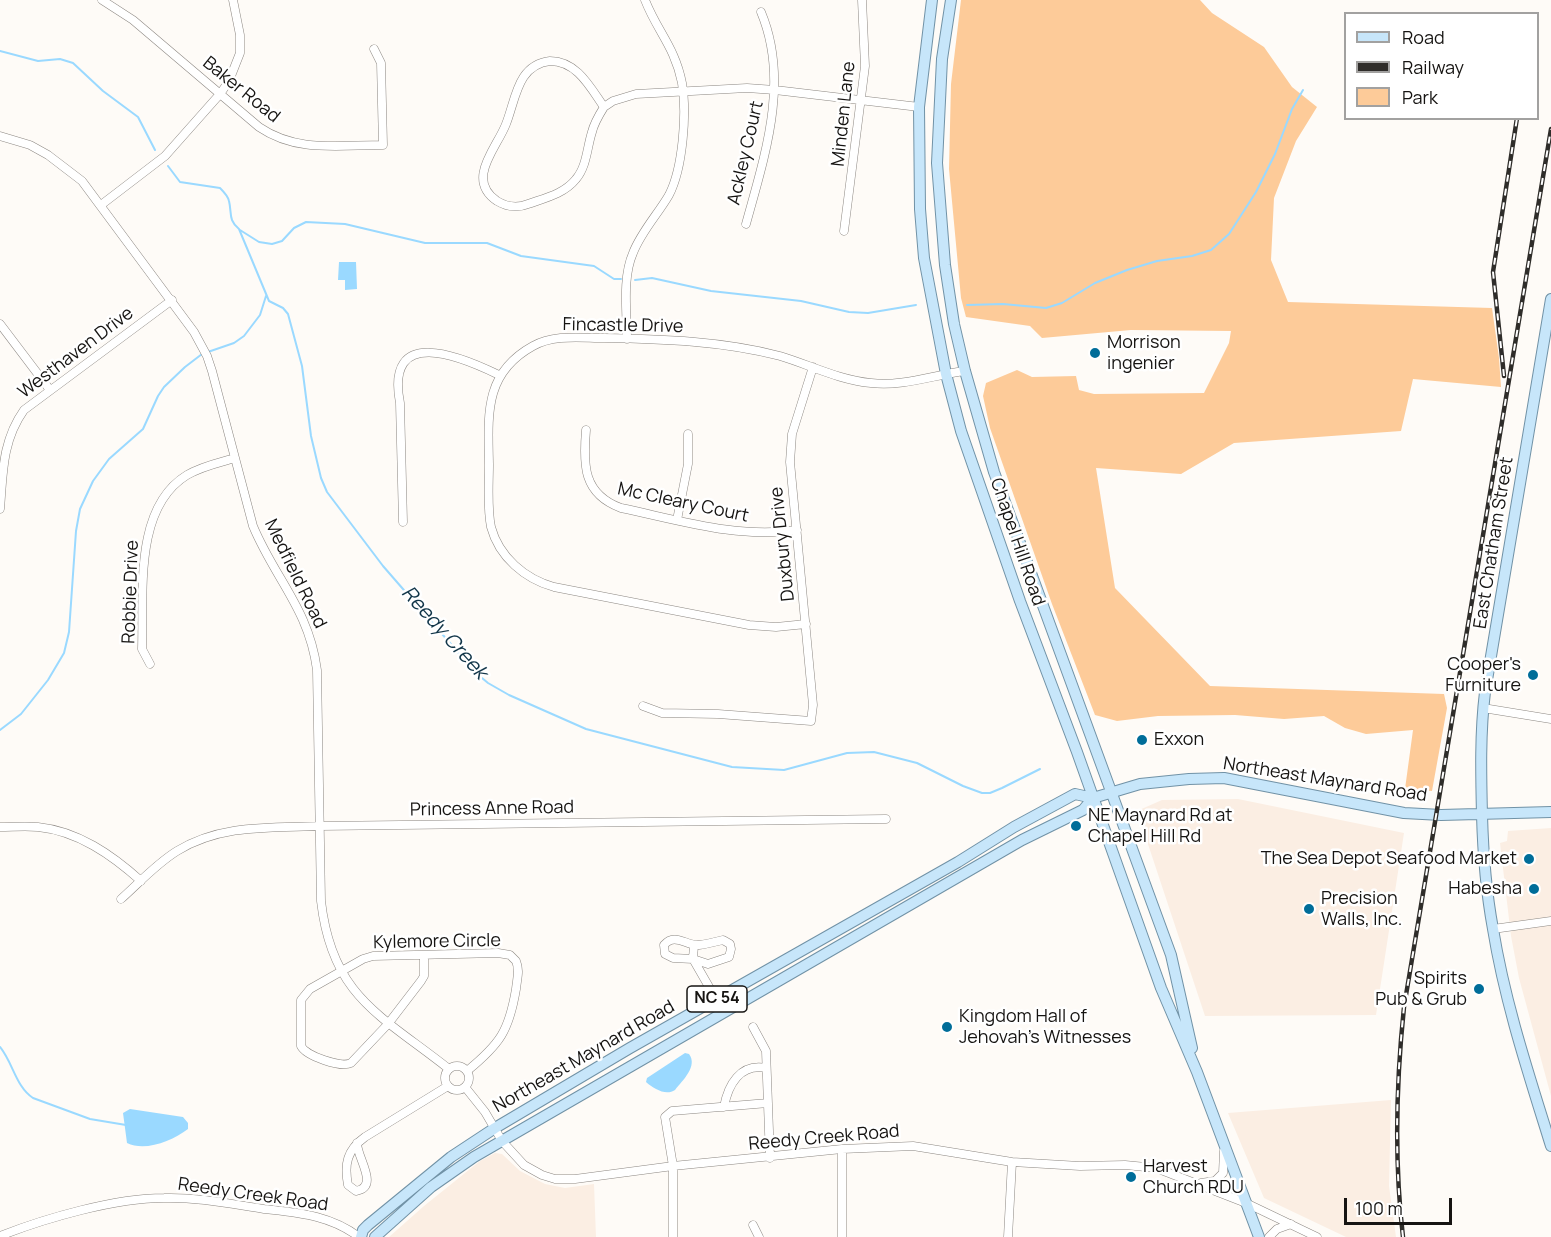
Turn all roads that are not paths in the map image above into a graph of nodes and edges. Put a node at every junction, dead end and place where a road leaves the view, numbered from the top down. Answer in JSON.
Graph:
{"nodes":[{"id":1,"x":102,"y":0,"type":"edge"},
{"id":2,"x":233,"y":0,"type":"edge"},
{"id":3,"x":645,"y":0,"type":"edge"},
{"id":4,"x":862,"y":0,"type":"edge"},
{"id":5,"x":932,"y":0,"type":"edge"},
{"id":6,"x":944,"y":0,"type":"edge"},
{"id":7,"x":951,"y":0,"type":"edge"},
{"id":8,"x":761,"y":12,"type":"dead end"},
{"id":9,"x":945,"y":36,"type":"junction"},
{"id":10,"x":374,"y":49,"type":"dead end"},
{"id":11,"x":776,"y":90,"type":"junction"},
{"id":12,"x":683,"y":91,"type":"junction"},
{"id":13,"x":220,"y":94,"type":"junction"},
{"id":14,"x":862,"y":99,"type":"junction"},
{"id":15,"x":604,"y":107,"type":"junction"},
{"id":16,"x":919,"y":107,"type":"junction"},
{"id":17,"x":0,"y":136,"type":"edge"},
{"id":18,"x":101,"y":205,"type":"junction"},
{"id":19,"x":746,"y":224,"type":"dead end"},
{"id":20,"x":844,"y":231,"type":"dead end"},
{"id":21,"x":1551,"y":299,"type":"edge"},
{"id":22,"x":172,"y":300,"type":"junction"},
{"id":23,"x":0,"y":324,"type":"edge"},
{"id":24,"x":627,"y":339,"type":"junction"},
{"id":25,"x":813,"y":367,"type":"junction"},
{"id":26,"x":965,"y":371,"type":"junction"},
{"id":27,"x":946,"y":374,"type":"junction"},
{"id":28,"x":500,"y":375,"type":"junction"},
{"id":29,"x":50,"y":390,"type":"junction"},
{"id":30,"x":586,"y":430,"type":"dead end"},
{"id":31,"x":688,"y":434,"type":"dead end"},
{"id":32,"x":235,"y":458,"type":"junction"},
{"id":33,"x":0,"y":509,"type":"edge"},
{"id":34,"x":678,"y":520,"type":"junction"},
{"id":35,"x":403,"y":522,"type":"dead end"},
{"id":36,"x":797,"y":530,"type":"junction"},
{"id":37,"x":806,"y":624,"type":"junction"},
{"id":38,"x":150,"y":664,"type":"dead end"},
{"id":39,"x":643,"y":706,"type":"dead end"},
{"id":40,"x":1483,"y":708,"type":"junction"},
{"id":41,"x":1551,"y":719,"type":"edge"},
{"id":42,"x":1112,"y":793,"type":"junction"},
{"id":43,"x":1092,"y":798,"type":"junction"},
{"id":44,"x":1551,"y":812,"type":"edge"},
{"id":45,"x":1482,"y":815,"type":"junction"},
{"id":46,"x":886,"y":819,"type":"dead end"},
{"id":47,"x":320,"y":826,"type":"junction"},
{"id":48,"x":0,"y":827,"type":"edge"},
{"id":49,"x":141,"y":881,"type":"junction"},
{"id":50,"x":121,"y":899,"type":"dead end"},
{"id":51,"x":1551,"y":921,"type":"edge"},
{"id":52,"x":1492,"y":929,"type":"junction"},
{"id":53,"x":694,"y":945,"type":"junction"},
{"id":54,"x":424,"y":955,"type":"junction"},
{"id":55,"x":693,"y":959,"type":"junction"},
{"id":56,"x":341,"y":972,"type":"junction"},
{"id":57,"x":716,"y":999,"type":"junction"},
{"id":58,"x":388,"y":1024,"type":"junction"},
{"id":59,"x":753,"y":1027,"type":"dead end"},
{"id":60,"x":766,"y":1068,"type":"junction"},
{"id":61,"x":449,"y":1069,"type":"junction"},
{"id":62,"x":467,"y":1071,"type":"junction"},
{"id":63,"x":1197,"y":1072,"type":"junction"},
{"id":64,"x":448,"y":1086,"type":"junction"},
{"id":65,"x":465,"y":1087,"type":"junction"},
{"id":66,"x":768,"y":1103,"type":"junction"},
{"id":67,"x":724,"y":1107,"type":"junction"},
{"id":68,"x":495,"y":1128,"type":"junction"},
{"id":69,"x":502,"y":1141,"type":"junction"},
{"id":70,"x":1223,"y":1141,"type":"junction"},
{"id":71,"x":357,"y":1143,"type":"junction"},
{"id":72,"x":1551,"y":1146,"type":"edge"},
{"id":73,"x":842,"y":1149,"type":"junction"},
{"id":74,"x":770,"y":1158,"type":"junction"},
{"id":75,"x":1012,"y":1162,"type":"junction"},
{"id":76,"x":672,"y":1166,"type":"junction"},
{"id":77,"x":1196,"y":1182,"type":"junction"},
{"id":78,"x":1246,"y":1203,"type":"junction"},
{"id":79,"x":1291,"y":1224,"type":"junction"},
{"id":80,"x":753,"y":1225,"type":"dead end"},
{"id":81,"x":0,"y":1236,"type":"edge"},
{"id":82,"x":360,"y":1237,"type":"edge"},
{"id":83,"x":375,"y":1237,"type":"edge"},
{"id":84,"x":673,"y":1237,"type":"edge"},
{"id":85,"x":759,"y":1237,"type":"edge"},
{"id":86,"x":842,"y":1237,"type":"edge"},
{"id":87,"x":1008,"y":1237,"type":"edge"},
{"id":88,"x":1259,"y":1237,"type":"edge"},
{"id":89,"x":1269,"y":1237,"type":"edge"},
{"id":90,"x":1317,"y":1237,"type":"edge"}],
"edges":[{"from":1,"to":13,"type":"street","name":"Baker Road"},
{"from":2,"to":13,"type":"street"},
{"from":3,"to":12,"type":"street"},
{"from":4,"to":14,"type":"street","name":"Minden Lane"},
{"from":5,"to":16,"type":"main road","name":"Chapel Hill Road"},
{"from":6,"to":9,"type":"main road"},
{"from":7,"to":9,"type":"main road","name":"Chapel Hill Road"},
{"from":8,"to":11,"type":"street","name":"Ackley Court"},
{"from":9,"to":26,"type":"main road","name":"Chapel Hill Road"},
{"from":10,"to":13,"type":"street","name":"Baker Road"},
{"from":11,"to":12,"type":"street"},
{"from":11,"to":14,"type":"street"},
{"from":11,"to":19,"type":"street","name":"Ackley Court"},
{"from":12,"to":15,"type":"street"},
{"from":12,"to":24,"type":"street"},
{"from":13,"to":18,"type":"street"},
{"from":14,"to":16,"type":"street"},
{"from":14,"to":20,"type":"street","name":"Minden Lane"},
{"from":15,"to":15,"type":"street"},
{"from":16,"to":27,"type":"main road","name":"Chapel Hill Road"},
{"from":17,"to":18,"type":"street","name":"Medfield Road"},
{"from":18,"to":22,"type":"street","name":"Medfield Road"},
{"from":21,"to":40,"type":"main road","name":"East Chatham Street"},
{"from":22,"to":29,"type":"street","name":"Westhaven Drive"},
{"from":22,"to":32,"type":"street","name":"Medfield Road"},
{"from":23,"to":29,"type":"street"},
{"from":24,"to":25,"type":"street","name":"Fincastle Drive"},
{"from":24,"to":28,"type":"street","name":"Fincastle Drive"},
{"from":25,"to":27,"type":"street","name":"Fincastle Drive"},
{"from":25,"to":36,"type":"street","name":"Duxbury Drive"},
{"from":26,"to":27,"type":"street","name":"Fincastle Drive"},
{"from":26,"to":42,"type":"main road","name":"Chapel Hill Road"},
{"from":27,"to":43,"type":"main road","name":"Chapel Hill Road"},
{"from":28,"to":35,"type":"street"},
{"from":28,"to":37,"type":"street","name":"Fincastle Drive"},
{"from":29,"to":33,"type":"street","name":"Westhaven Drive"},
{"from":30,"to":34,"type":"street","name":"Mc Cleary Court"},
{"from":31,"to":34,"type":"street"},
{"from":32,"to":38,"type":"street","name":"Robbie Drive"},
{"from":32,"to":47,"type":"street","name":"Medfield Road"},
{"from":34,"to":36,"type":"street","name":"Mc Cleary Court"},
{"from":36,"to":37,"type":"street","name":"Duxbury Drive"},
{"from":37,"to":39,"type":"street","name":"Duxbury Drive"},
{"from":40,"to":41,"type":"street"},
{"from":40,"to":45,"type":"main road","name":"East Chatham Street"},
{"from":42,"to":43,"type":"main road","name":"Northeast Maynard Road","number":"NC 54"},
{"from":42,"to":45,"type":"main road","name":"Northeast Maynard Road"},
{"from":42,"to":63,"type":"main road","name":"Chapel Hill Road"},
{"from":43,"to":57,"type":"main road","name":"Northeast Maynard Road","number":"NC 54"},
{"from":43,"to":63,"type":"main road","name":"Chapel Hill Road"},
{"from":43,"to":69,"type":"main road","name":"Northeast Maynard Road","number":"NC 54"},
{"from":44,"to":45,"type":"main road","name":"Northeast Maynard Road"},
{"from":45,"to":52,"type":"main road","name":"East Chatham Street"},
{"from":46,"to":47,"type":"street","name":"Princess Anne Road"},
{"from":47,"to":49,"type":"street","name":"Princess Anne Road"},
{"from":47,"to":56,"type":"street","name":"Medfield Road"},
{"from":48,"to":49,"type":"street"},
{"from":49,"to":50,"type":"street","name":"Princess Anne Road"},
{"from":51,"to":52,"type":"street"},
{"from":52,"to":72,"type":"main road","name":"East Chatham Street"},
{"from":53,"to":55,"type":"street"},
{"from":53,"to":55,"type":"street"},
{"from":53,"to":55,"type":"street"},
{"from":54,"to":56,"type":"street","name":"Kylemore Circle"},
{"from":54,"to":58,"type":"street"},
{"from":54,"to":62,"type":"street","name":"Kylemore Circle"},
{"from":55,"to":57,"type":"street"},
{"from":56,"to":58,"type":"street","name":"Medfield Road"},
{"from":56,"to":58,"type":"street","name":"Kylemore Circle"},
{"from":57,"to":68,"type":"main road","name":"Northeast Maynard Road","number":"NC 54"},
{"from":58,"to":61,"type":"street","name":"Medfield Road"},
{"from":59,"to":60,"type":"street"},
{"from":60,"to":66,"type":"street"},
{"from":60,"to":67,"type":"street"},
{"from":61,"to":62,"type":"street"},
{"from":61,"to":64,"type":"street"},
{"from":62,"to":65,"type":"street"},
{"from":63,"to":70,"type":"main road","name":"Chapel Hill Road"},
{"from":64,"to":65,"type":"street"},
{"from":64,"to":71,"type":"street"},
{"from":65,"to":68,"type":"street"},
{"from":66,"to":67,"type":"street"},
{"from":66,"to":74,"type":"street"},
{"from":67,"to":76,"type":"street"},
{"from":68,"to":69,"type":"street"},
{"from":68,"to":82,"type":"main road","name":"Northeast Maynard Road","number":"NC 54"},
{"from":69,"to":76,"type":"street","name":"Reedy Creek Road"},
{"from":69,"to":83,"type":"main road","name":"Northeast Maynard Road","number":"NC 54"},
{"from":70,"to":77,"type":"street"},
{"from":70,"to":78,"type":"main road","name":"Chapel Hill Road"},
{"from":71,"to":71,"type":"street"},
{"from":73,"to":74,"type":"street","name":"Reedy Creek Road"},
{"from":73,"to":75,"type":"street","name":"Reedy Creek Road"},
{"from":73,"to":86,"type":"street"},
{"from":74,"to":76,"type":"street","name":"Reedy Creek Road"},
{"from":75,"to":77,"type":"street","name":"Reedy Creek Road"},
{"from":75,"to":87,"type":"street"},
{"from":76,"to":84,"type":"street"},
{"from":77,"to":78,"type":"street","name":"Reedy Creek Road"},
{"from":78,"to":79,"type":"street","name":"Reedy Creek Road"},
{"from":78,"to":88,"type":"main road","name":"Chapel Hill Road"},
{"from":79,"to":89,"type":"street"},
{"from":79,"to":90,"type":"street","name":"Reedy Creek Road"},
{"from":80,"to":85,"type":"street"},
{"from":81,"to":82,"type":"street","name":"Reedy Creek Road"}]}
